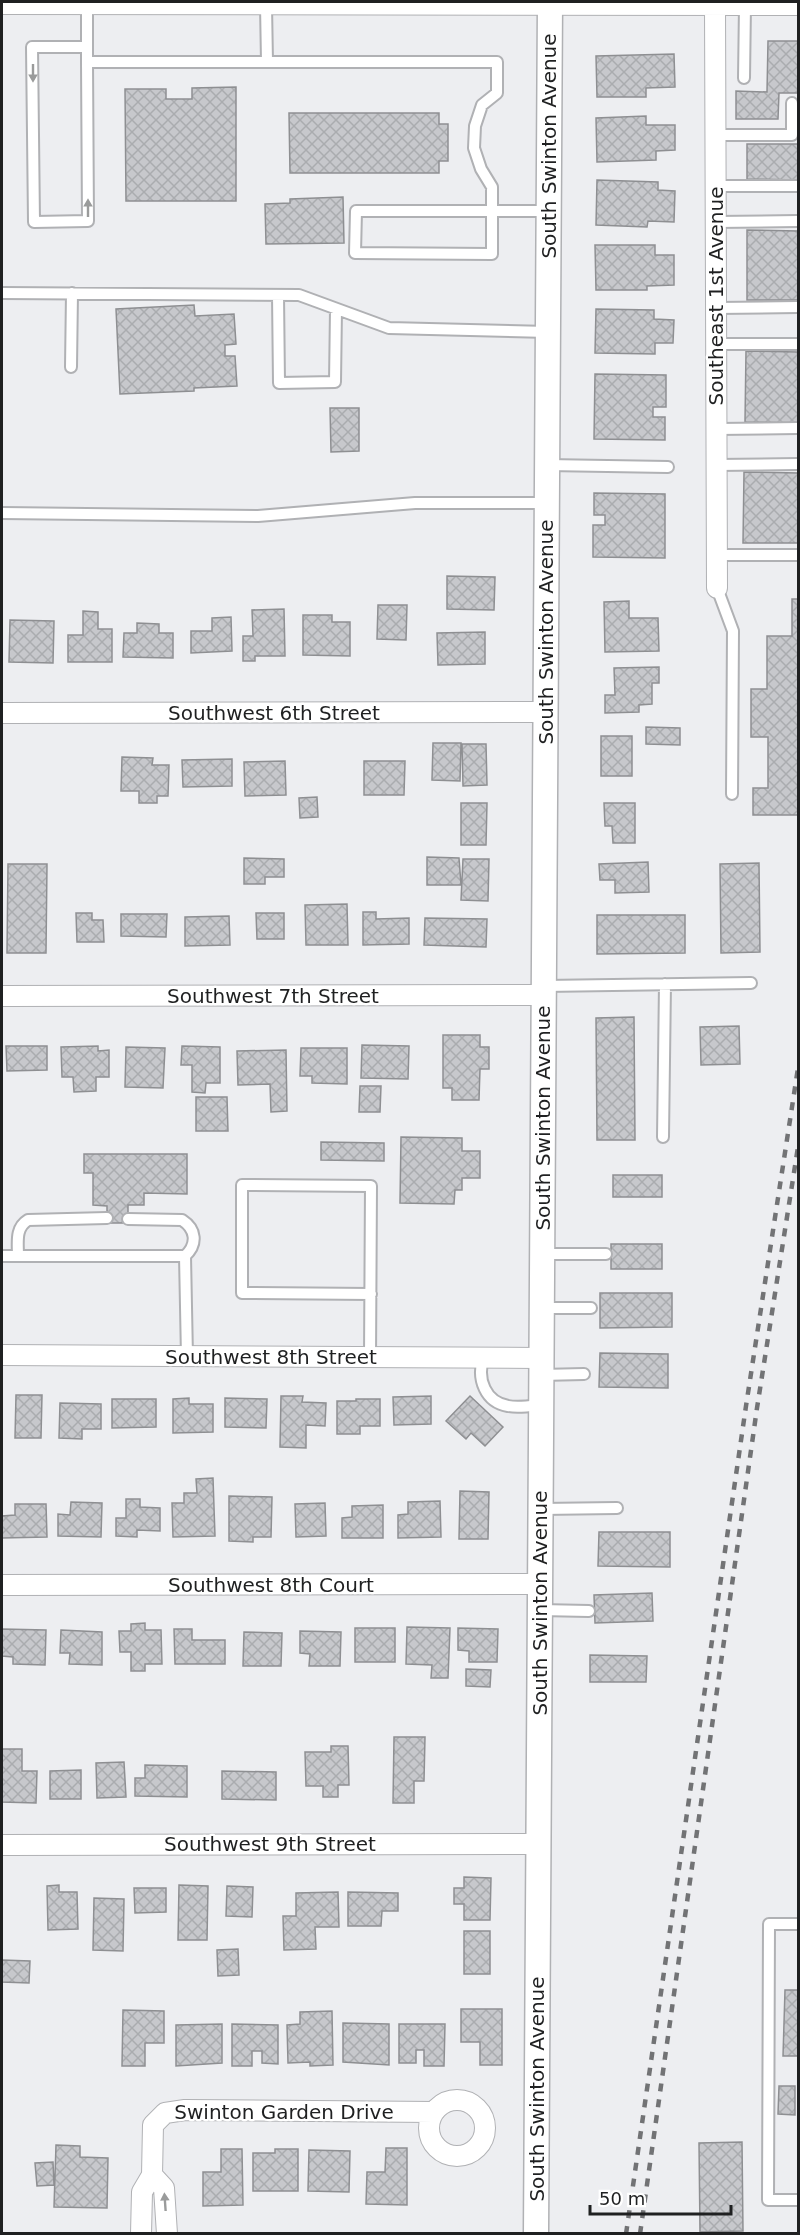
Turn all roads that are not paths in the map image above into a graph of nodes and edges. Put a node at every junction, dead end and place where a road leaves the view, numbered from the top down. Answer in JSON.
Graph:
{"nodes":[{"id":1,"x":266,"y":3,"type":"edge"},
{"id":2,"x":399,"y":3,"type":"edge"},
{"id":3,"x":550,"y":3,"type":"edge"},
{"id":4,"x":2,"y":4,"type":"edge"},
{"id":5,"x":87,"y":4,"type":"junction"},
{"id":6,"x":703,"y":4,"type":"edge"},
{"id":7,"x":745,"y":4,"type":"junction"},
{"id":8,"x":798,"y":4,"type":"edge"},
{"id":9,"x":87,"y":47,"type":"junction"},
{"id":10,"x":87,"y":62,"type":"junction"},
{"id":11,"x":267,"y":62,"type":"junction"},
{"id":12,"x":744,"y":78,"type":"dead end"},
{"id":13,"x":792,"y":103,"type":"dead end"},
{"id":14,"x":715,"y":135,"type":"junction"},
{"id":15,"x":715,"y":186,"type":"junction"},
{"id":16,"x":798,"y":186,"type":"edge"},
{"id":17,"x":492,"y":211,"type":"junction"},
{"id":18,"x":549,"y":211,"type":"junction"},
{"id":19,"x":798,"y":221,"type":"edge"},
{"id":20,"x":716,"y":222,"type":"junction"},
{"id":21,"x":2,"y":292,"type":"edge"},
{"id":22,"x":72,"y":293,"type":"junction"},
{"id":23,"x":278,"y":295,"type":"junction"},
{"id":24,"x":798,"y":307,"type":"edge"},
{"id":25,"x":716,"y":308,"type":"junction"},
{"id":26,"x":336,"y":309,"type":"junction"},
{"id":27,"x":548,"y":332,"type":"junction"},
{"id":28,"x":716,"y":344,"type":"junction"},
{"id":29,"x":798,"y":344,"type":"edge"},
{"id":30,"x":71,"y":367,"type":"dead end"},
{"id":31,"x":798,"y":428,"type":"edge"},
{"id":32,"x":716,"y":429,"type":"junction"},
{"id":33,"x":798,"y":464,"type":"edge"},
{"id":34,"x":547,"y":465,"type":"junction"},
{"id":35,"x":716,"y":465,"type":"junction"},
{"id":36,"x":668,"y":467,"type":"dead end"},
{"id":37,"x":547,"y":503,"type":"junction"},
{"id":38,"x":2,"y":513,"type":"edge"},
{"id":39,"x":716,"y":555,"type":"junction"},
{"id":40,"x":798,"y":555,"type":"edge"},
{"id":41,"x":717,"y":588,"type":"joint"},
{"id":42,"x":546,"y":712,"type":"junction"},
{"id":43,"x":2,"y":713,"type":"edge"},
{"id":44,"x":732,"y":794,"type":"dead end"},
{"id":45,"x":751,"y":982,"type":"dead end"},
{"id":46,"x":665,"y":984,"type":"junction"},
{"id":47,"x":544,"y":991,"type":"junction"},
{"id":48,"x":2,"y":996,"type":"edge"},
{"id":49,"x":663,"y":1137,"type":"dead end"},
{"id":50,"x":107,"y":1218,"type":"dead end"},
{"id":51,"x":128,"y":1218,"type":"dead end"},
{"id":52,"x":542,"y":1254,"type":"junction"},
{"id":53,"x":606,"y":1254,"type":"dead end"},
{"id":54,"x":2,"y":1256,"type":"edge"},
{"id":55,"x":18,"y":1256,"type":"junction"},
{"id":56,"x":185,"y":1256,"type":"junction"},
{"id":57,"x":371,"y":1294,"type":"junction"},
{"id":58,"x":542,"y":1308,"type":"junction"},
{"id":59,"x":591,"y":1308,"type":"dead end"},
{"id":60,"x":2,"y":1355,"type":"edge"},
{"id":61,"x":187,"y":1357,"type":"junction"},
{"id":62,"x":370,"y":1358,"type":"junction"},
{"id":63,"x":483,"y":1359,"type":"junction"},
{"id":64,"x":541,"y":1367,"type":"junction"},
{"id":65,"x":585,"y":1374,"type":"dead end"},
{"id":66,"x":541,"y":1405,"type":"junction"},
{"id":67,"x":617,"y":1508,"type":"dead end"},
{"id":68,"x":541,"y":1509,"type":"junction"},
{"id":69,"x":540,"y":1584,"type":"junction"},
{"id":70,"x":2,"y":1585,"type":"edge"},
{"id":71,"x":540,"y":1610,"type":"junction"},
{"id":72,"x":589,"y":1611,"type":"dead end"},
{"id":73,"x":538,"y":1844,"type":"junction"},
{"id":74,"x":2,"y":1845,"type":"edge"},
{"id":75,"x":798,"y":1924,"type":"edge"},
{"id":76,"x":434,"y":2112,"type":"dead end"},
{"id":77,"x":152,"y":2175,"type":"junction"},
{"id":78,"x":798,"y":2200,"type":"edge"},
{"id":79,"x":141,"y":2234,"type":"edge"},
{"id":80,"x":167,"y":2234,"type":"edge"},
{"id":81,"x":536,"y":2234,"type":"edge"}],
"edges":[{"from":1,"to":2,"type":"street"},
{"from":1,"to":5,"type":"street"},
{"from":1,"to":11,"type":"lane"},
{"from":2,"to":3,"type":"street"},
{"from":3,"to":6,"type":"street"},
{"from":3,"to":18,"type":"street","name":"South Swinton Avenue"},
{"from":4,"to":5,"type":"street"},
{"from":5,"to":9,"type":"lane"},
{"from":6,"to":7,"type":"street"},
{"from":6,"to":14,"type":"street","name":"Southeast 1st Avenue"},
{"from":7,"to":8,"type":"street"},
{"from":7,"to":12,"type":"lane"},
{"from":9,"to":10,"type":"lane"},
{"from":9,"to":10,"type":"lane","one_way":true},
{"from":10,"to":11,"type":"lane"},
{"from":11,"to":17,"type":"lane"},
{"from":13,"to":14,"type":"lane"},
{"from":14,"to":15,"type":"street","name":"Southeast 1st Avenue"},
{"from":15,"to":16,"type":"lane"},
{"from":15,"to":20,"type":"street","name":"Southeast 1st Avenue"},
{"from":17,"to":17,"type":"lane"},
{"from":17,"to":18,"type":"lane"},
{"from":18,"to":27,"type":"street","name":"South Swinton Avenue"},
{"from":19,"to":20,"type":"lane"},
{"from":20,"to":25,"type":"street","name":"Southeast 1st Avenue"},
{"from":21,"to":22,"type":"lane"},
{"from":22,"to":23,"type":"lane"},
{"from":22,"to":30,"type":"lane"},
{"from":23,"to":26,"type":"lane"},
{"from":23,"to":26,"type":"lane"},
{"from":24,"to":25,"type":"lane"},
{"from":25,"to":28,"type":"street","name":"Southeast 1st Avenue"},
{"from":26,"to":27,"type":"lane"},
{"from":27,"to":34,"type":"street","name":"South Swinton Avenue"},
{"from":28,"to":29,"type":"lane"},
{"from":28,"to":32,"type":"street","name":"Southeast 1st Avenue"},
{"from":31,"to":32,"type":"lane"},
{"from":32,"to":35,"type":"street","name":"Southeast 1st Avenue"},
{"from":33,"to":35,"type":"lane"},
{"from":34,"to":36,"type":"lane"},
{"from":34,"to":37,"type":"street","name":"South Swinton Avenue"},
{"from":35,"to":39,"type":"street","name":"Southeast 1st Avenue"},
{"from":37,"to":38,"type":"lane"},
{"from":37,"to":42,"type":"street","name":"South Swinton Avenue"},
{"from":39,"to":40,"type":"lane"},
{"from":39,"to":41,"type":"street","name":"Southeast 1st Avenue"},
{"from":41,"to":44,"type":"lane"},
{"from":42,"to":43,"type":"street","name":"Southwest 6th Street"},
{"from":42,"to":47,"type":"street","name":"South Swinton Avenue"},
{"from":45,"to":46,"type":"lane"},
{"from":46,"to":47,"type":"lane"},
{"from":46,"to":49,"type":"lane"},
{"from":47,"to":48,"type":"street","name":"Southwest 7th Street"},
{"from":47,"to":52,"type":"street","name":"South Swinton Avenue"},
{"from":50,"to":55,"type":"lane"},
{"from":51,"to":56,"type":"lane"},
{"from":52,"to":53,"type":"lane"},
{"from":52,"to":58,"type":"street","name":"South Swinton Avenue"},
{"from":54,"to":55,"type":"lane"},
{"from":55,"to":56,"type":"lane"},
{"from":56,"to":61,"type":"lane"},
{"from":57,"to":57,"type":"lane"},
{"from":57,"to":62,"type":"lane"},
{"from":58,"to":59,"type":"lane"},
{"from":58,"to":64,"type":"street","name":"South Swinton Avenue"},
{"from":60,"to":61,"type":"street","name":"Southwest 8th Street"},
{"from":61,"to":62,"type":"street","name":"Southwest 8th Street"},
{"from":62,"to":63,"type":"street","name":"Southwest 8th Street"},
{"from":63,"to":64,"type":"street","name":"Southwest 8th Street"},
{"from":63,"to":66,"type":"lane"},
{"from":64,"to":65,"type":"lane"},
{"from":64,"to":66,"type":"street","name":"South Swinton Avenue"},
{"from":66,"to":68,"type":"street","name":"South Swinton Avenue"},
{"from":67,"to":68,"type":"lane"},
{"from":68,"to":69,"type":"street","name":"South Swinton Avenue"},
{"from":69,"to":70,"type":"street","name":"Southwest 8th Court"},
{"from":69,"to":71,"type":"street","name":"South Swinton Avenue"},
{"from":71,"to":72,"type":"lane"},
{"from":71,"to":73,"type":"street","name":"South Swinton Avenue"},
{"from":73,"to":74,"type":"street","name":"Southwest 9th Street"},
{"from":73,"to":81,"type":"street","name":"South Swinton Avenue"},
{"from":75,"to":78,"type":"lane"},
{"from":76,"to":77,"type":"street","name":"Swinton Garden Drive"},
{"from":77,"to":79,"type":"street","name":"Swinton Garden Drive"},
{"from":80,"to":77,"type":"street","name":"Swinton Garden Drive","one_way":true}]}
